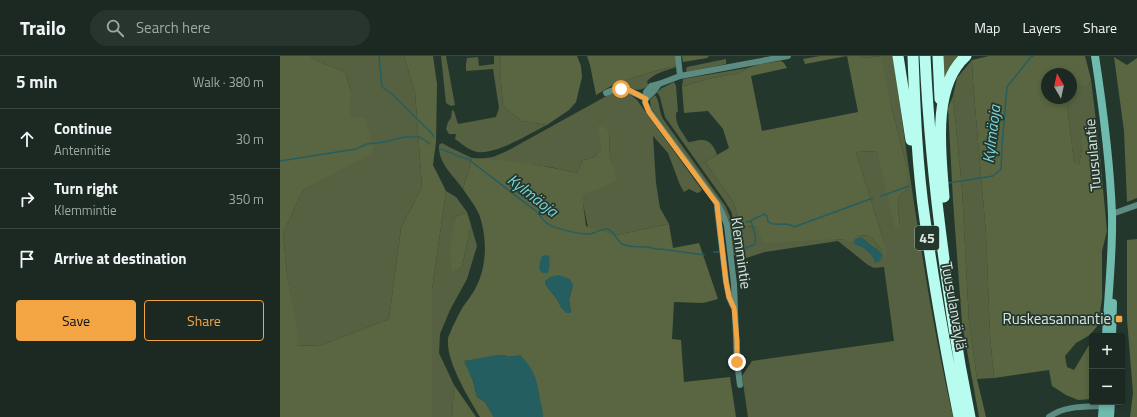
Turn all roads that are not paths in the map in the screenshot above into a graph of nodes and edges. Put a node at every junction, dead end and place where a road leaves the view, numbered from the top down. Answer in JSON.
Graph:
{"nodes":[{"id":1,"x":678,"y":56,"type":"edge"},
{"id":2,"x":773,"y":56,"type":"edge"},
{"id":3,"x":788,"y":56,"type":"edge"},
{"id":4,"x":898,"y":56,"type":"edge"},
{"id":5,"x":913,"y":56,"type":"edge"},
{"id":6,"x":925,"y":56,"type":"edge"},
{"id":7,"x":938,"y":56,"type":"edge"},
{"id":8,"x":966,"y":56,"type":"edge"},
{"id":9,"x":1095,"y":56,"type":"edge"},
{"id":10,"x":765,"y":60,"type":"junction"},
{"id":11,"x":680,"y":76,"type":"junction"},
{"id":12,"x":606,"y":93,"type":"dead end"},
{"id":13,"x":646,"y":99,"type":"junction"},
{"id":14,"x":940,"y":118,"type":"junction"},
{"id":15,"x":1137,"y":205,"type":"edge"},
{"id":16,"x":1112,"y":214,"type":"junction"},
{"id":17,"x":924,"y":218,"type":"junction"},
{"id":18,"x":1112,"y":251,"type":"junction"},
{"id":19,"x":949,"y":296,"type":"junction"},
{"id":20,"x":1106,"y":333,"type":"edge"},
{"id":21,"x":1112,"y":333,"type":"edge"},
{"id":22,"x":740,"y":385,"type":"dead end"},
{"id":23,"x":1100,"y":405,"type":"edge"},
{"id":24,"x":1107,"y":405,"type":"edge"},
{"id":25,"x":1107,"y":405,"type":"edge"},
{"id":26,"x":959,"y":417,"type":"edge"},
{"id":27,"x":970,"y":417,"type":"edge"},
{"id":28,"x":1049,"y":417,"type":"edge"},
{"id":29,"x":1102,"y":417,"type":"edge"},
{"id":30,"x":1110,"y":417,"type":"edge"}],
"edges":[{"from":1,"to":11,"type":"street"},
{"from":2,"to":10,"type":"street"},
{"from":3,"to":10,"type":"street"},
{"from":4,"to":17,"type":"highway"},
{"from":5,"to":17,"type":"highway","name":"Tuusulanväylä","number":"45"},
{"from":6,"to":19,"type":"highway","name":"Tuusulanväylä","number":"45"},
{"from":7,"to":14,"type":"highway"},
{"from":8,"to":14,"type":"highway"},
{"from":9,"to":16,"type":"main road","name":"Tuusulantie"},
{"from":10,"to":11,"type":"street"},
{"from":11,"to":13,"type":"street"},
{"from":12,"to":13,"type":"street"},
{"from":13,"to":22,"type":"street","name":"Klemmintie"},
{"from":14,"to":19,"type":"highway"},
{"from":15,"to":16,"type":"street"},
{"from":16,"to":18,"type":"main road","name":"Tuusulantie"},
{"from":17,"to":26,"type":"highway","name":"Tuusulanväylä","number":"45"},
{"from":18,"to":20,"type":"main road","name":"Tuusulantie"},
{"from":18,"to":21,"type":"main road","name":"Tuusulantie"},
{"from":19,"to":27,"type":"highway","name":"Tuusulanväylä","number":"45"},
{"from":23,"to":28,"type":"street"},
{"from":24,"to":29,"type":"main road"},
{"from":25,"to":30,"type":"main road"}]}
